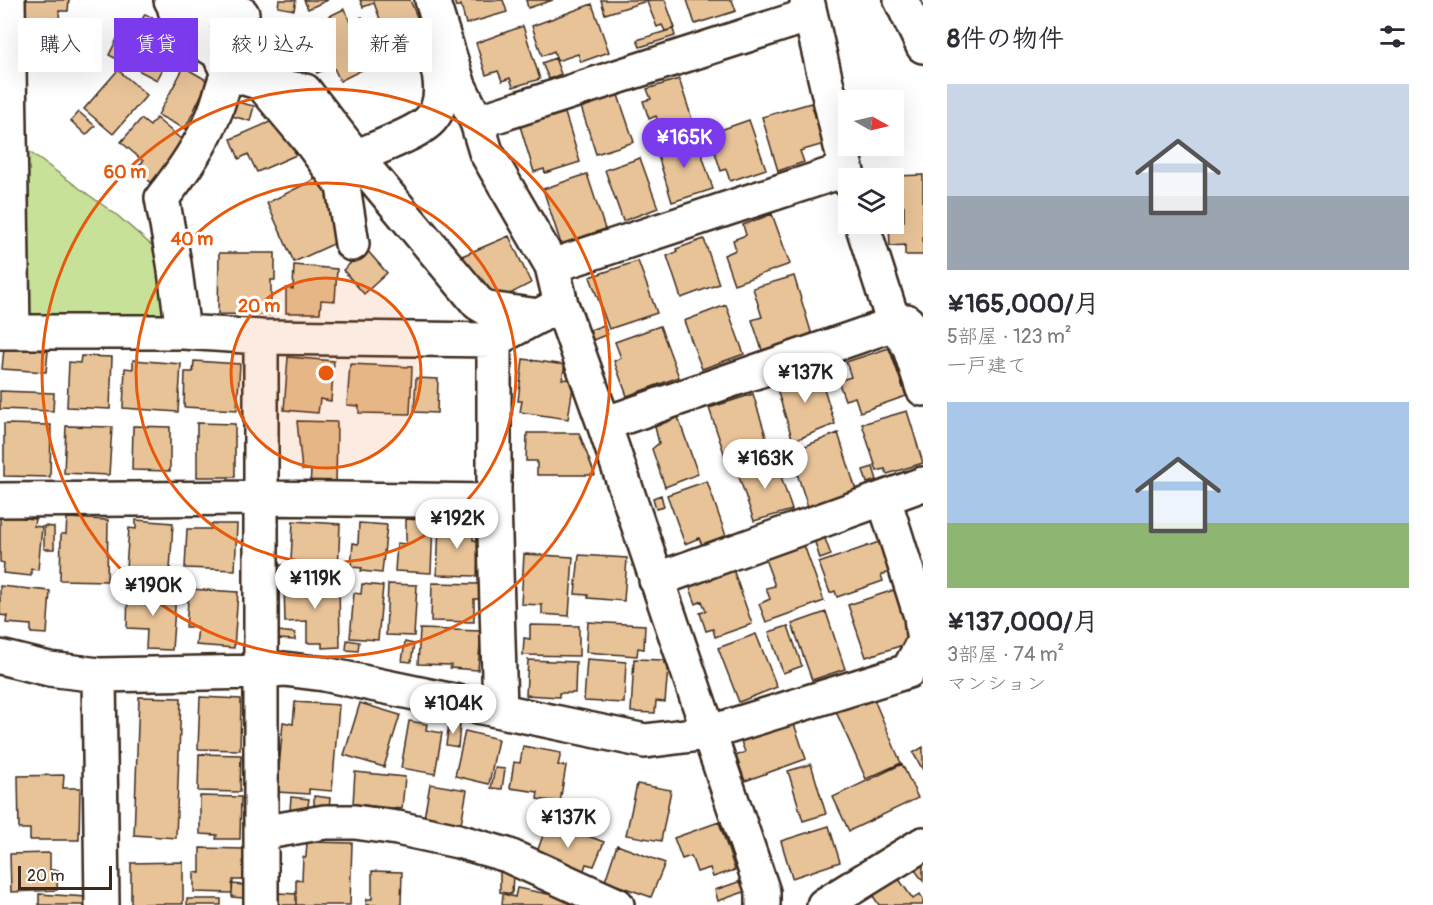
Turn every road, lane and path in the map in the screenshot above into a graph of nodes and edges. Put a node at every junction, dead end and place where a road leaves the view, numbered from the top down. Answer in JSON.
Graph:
{"nodes":[{"id":1,"x":8,"y":0,"type":"edge"},
{"id":2,"x":432,"y":0,"type":"edge"},
{"id":3,"x":901,"y":0,"type":"edge"},
{"id":4,"x":173,"y":5,"type":"edge"},
{"id":5,"x":808,"y":8,"type":"edge"},
{"id":6,"x":242,"y":14,"type":"dead end"},
{"id":7,"x":923,"y":46,"type":"edge"},
{"id":8,"x":432,"y":53,"type":"edge"},
{"id":9,"x":228,"y":73,"type":"junction"},
{"id":10,"x":261,"y":83,"type":"junction"},
{"id":11,"x":477,"y":122,"type":"junction"},
{"id":12,"x":356,"y":157,"type":"junction"},
{"id":13,"x":845,"y":168,"type":"edge"},
{"id":14,"x":838,"y":179,"type":"edge"},
{"id":15,"x":865,"y":234,"type":"edge"},
{"id":16,"x":352,"y":244,"type":"dead end"},
{"id":17,"x":552,"y":266,"type":"junction"},
{"id":18,"x":550,"y":310,"type":"junction"},
{"id":19,"x":894,"y":324,"type":"junction"},
{"id":20,"x":6,"y":332,"type":"edge"},
{"id":21,"x":183,"y":333,"type":"junction"},
{"id":22,"x":261,"y":337,"type":"junction"},
{"id":23,"x":494,"y":340,"type":"junction"},
{"id":24,"x":923,"y":340,"type":"edge"},
{"id":25,"x":923,"y":389,"type":"edge"},
{"id":26,"x":604,"y":424,"type":"junction"},
{"id":27,"x":923,"y":484,"type":"edge"},
{"id":28,"x":260,"y":498,"type":"junction"},
{"id":29,"x":884,"y":499,"type":"junction"},
{"id":30,"x":0,"y":500,"type":"edge"},
{"id":31,"x":494,"y":501,"type":"junction"},
{"id":32,"x":657,"y":580,"type":"junction"},
{"id":33,"x":923,"y":636,"type":"edge"},
{"id":34,"x":923,"y":643,"type":"edge"},
{"id":35,"x":0,"y":657,"type":"edge"},
{"id":36,"x":260,"y":672,"type":"junction"},
{"id":37,"x":99,"y":675,"type":"junction"},
{"id":38,"x":500,"y":710,"type":"junction"},
{"id":39,"x":708,"y":733,"type":"junction"},
{"id":40,"x":261,"y":833,"type":"junction"},
{"id":41,"x":923,"y":844,"type":"edge"},
{"id":42,"x":102,"y":905,"type":"edge"},
{"id":43,"x":261,"y":905,"type":"edge"},
{"id":44,"x":617,"y":905,"type":"edge"},
{"id":45,"x":763,"y":905,"type":"edge"},
{"id":46,"x":824,"y":905,"type":"edge"}],
"edges":[{"from":1,"to":20,"type":"street"},
{"from":2,"to":11,"type":"street"},
{"from":3,"to":7,"type":"street"},
{"from":4,"to":6,"type":"street"},
{"from":4,"to":9,"type":"street"},
{"from":5,"to":11,"type":"street"},
{"from":5,"to":13,"type":"street"},
{"from":8,"to":12,"type":"street"},
{"from":9,"to":10,"type":"street"},
{"from":9,"to":21,"type":"street"},
{"from":10,"to":12,"type":"street"},
{"from":10,"to":16,"type":"street"},
{"from":11,"to":17,"type":"street"},
{"from":12,"to":18,"type":"street"},
{"from":14,"to":17,"type":"street"},
{"from":15,"to":19,"type":"street"},
{"from":17,"to":18,"type":"street"},
{"from":18,"to":23,"type":"street"},
{"from":18,"to":26,"type":"street"},
{"from":19,"to":24,"type":"street"},
{"from":19,"to":25,"type":"street"},
{"from":19,"to":26,"type":"street"},
{"from":20,"to":21,"type":"street"},
{"from":21,"to":22,"type":"street"},
{"from":22,"to":23,"type":"street"},
{"from":22,"to":28,"type":"street"},
{"from":23,"to":31,"type":"street"},
{"from":26,"to":32,"type":"street"},
{"from":27,"to":29,"type":"street"},
{"from":28,"to":30,"type":"street"},
{"from":28,"to":31,"type":"street"},
{"from":28,"to":36,"type":"street"},
{"from":29,"to":32,"type":"street"},
{"from":29,"to":33,"type":"street"},
{"from":31,"to":38,"type":"street"},
{"from":32,"to":39,"type":"street"},
{"from":34,"to":39,"type":"street"},
{"from":35,"to":37,"type":"street"},
{"from":36,"to":37,"type":"street"},
{"from":36,"to":38,"type":"street"},
{"from":36,"to":40,"type":"street"},
{"from":37,"to":42,"type":"street"},
{"from":38,"to":39,"type":"street"},
{"from":39,"to":45,"type":"street"},
{"from":40,"to":43,"type":"street"},
{"from":40,"to":44,"type":"street"},
{"from":41,"to":46,"type":"street"}]}
